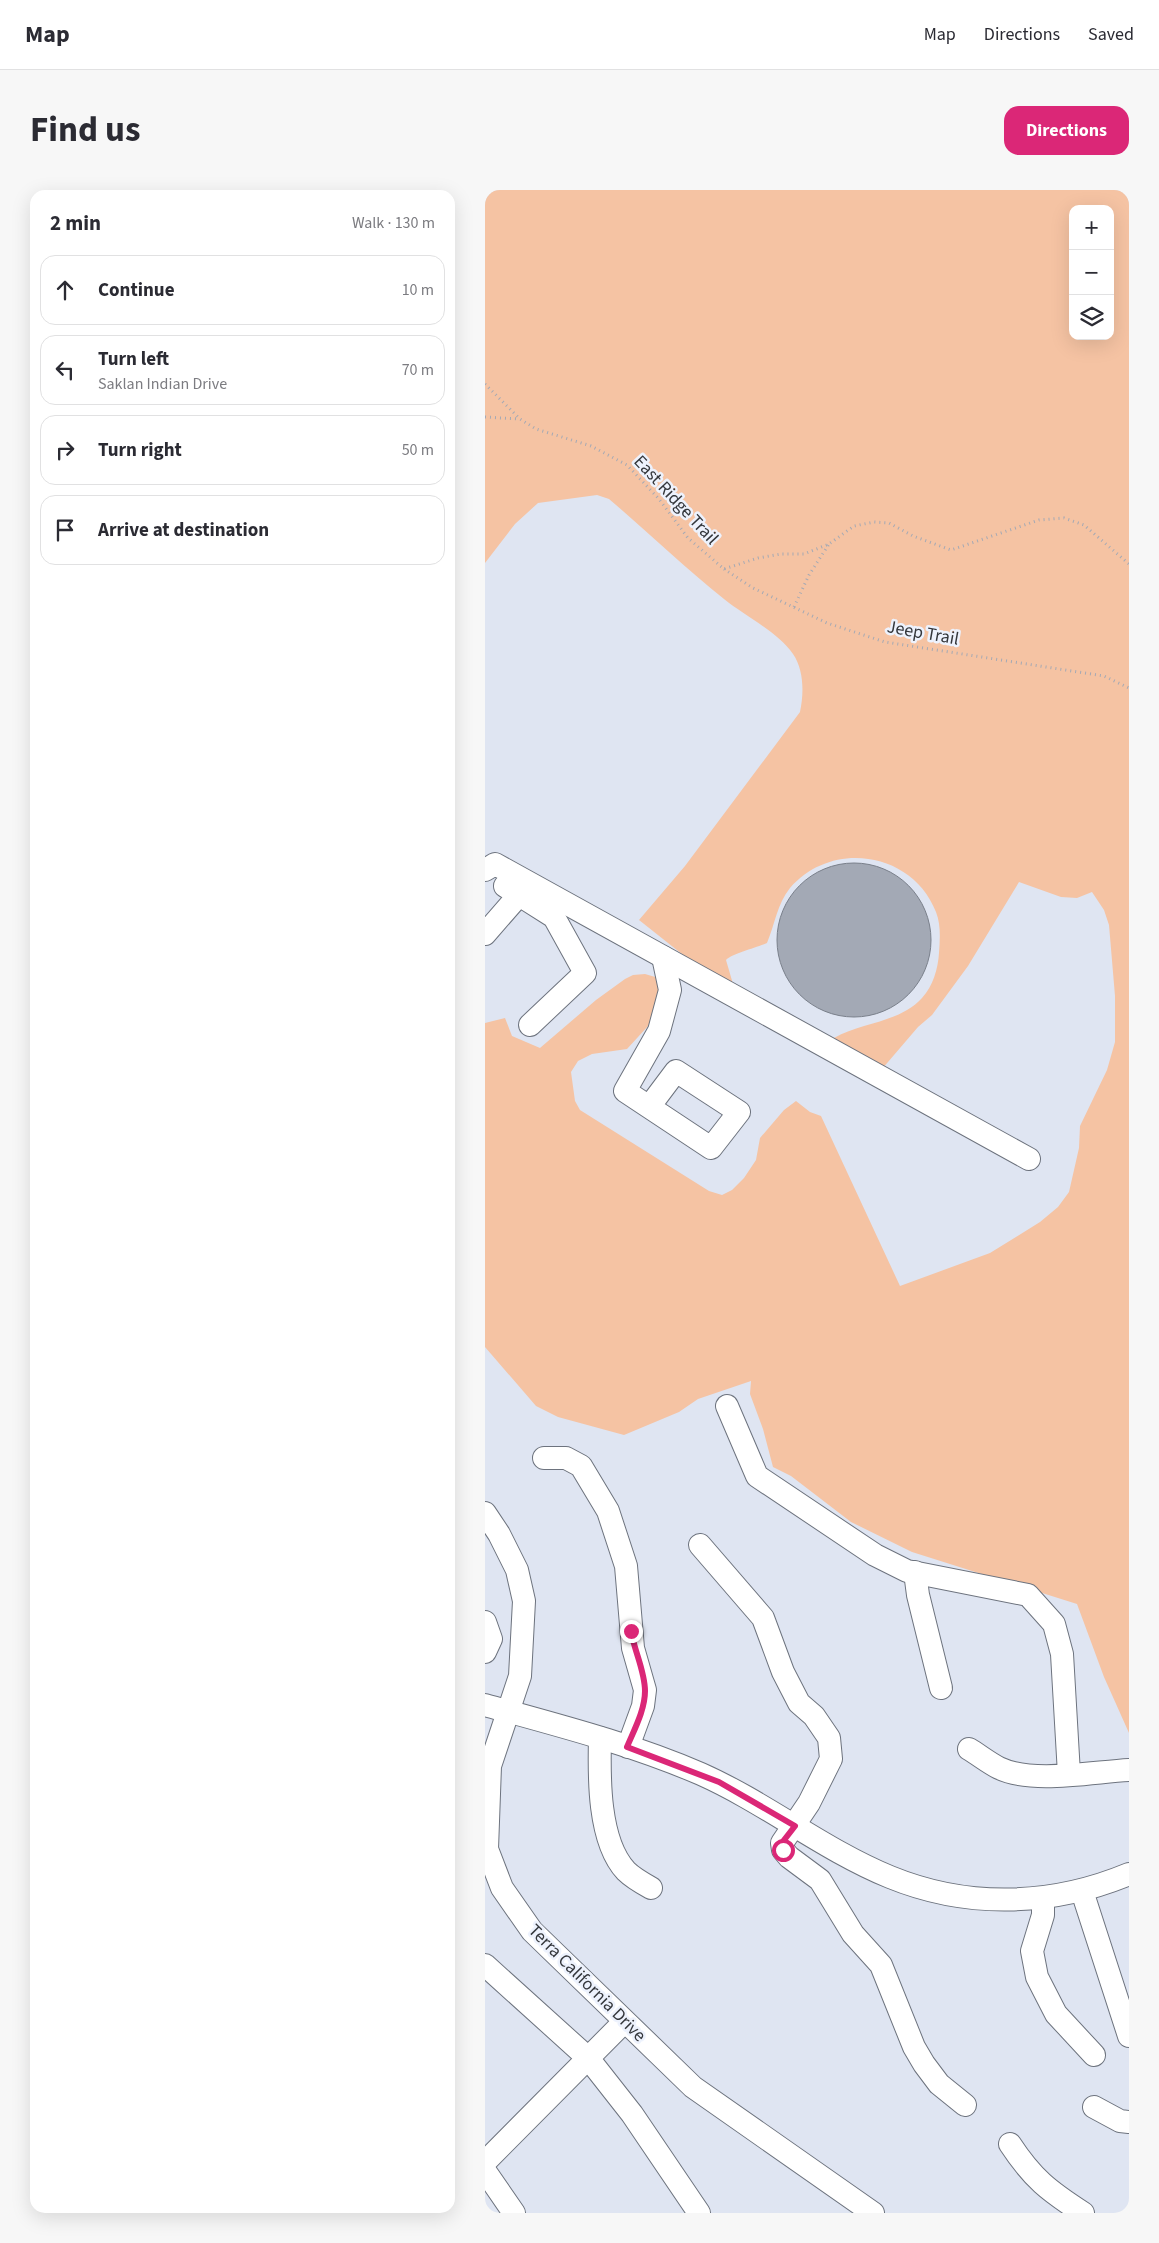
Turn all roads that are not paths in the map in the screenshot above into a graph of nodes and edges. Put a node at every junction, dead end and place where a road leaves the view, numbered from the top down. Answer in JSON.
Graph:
{"nodes":[{"id":1,"x":488,"y":869,"type":"edge"},
{"id":2,"x":519,"y":895,"type":"junction"},
{"id":3,"x":485,"y":934,"type":"edge"},
{"id":4,"x":663,"y":957,"type":"junction"},
{"id":5,"x":530,"y":1025,"type":"dead end"},
{"id":6,"x":649,"y":1107,"type":"dead end"},
{"id":7,"x":1029,"y":1159,"type":"dead end"},
{"id":8,"x":727,"y":1406,"type":"dead end"},
{"id":9,"x":544,"y":1458,"type":"dead end"},
{"id":10,"x":485,"y":1514,"type":"edge"},
{"id":11,"x":700,"y":1545,"type":"dead end"},
{"id":12,"x":915,"y":1572,"type":"junction"},
{"id":13,"x":485,"y":1622,"type":"edge"},
{"id":14,"x":485,"y":1652,"type":"edge"},
{"id":15,"x":941,"y":1688,"type":"dead end"},
{"id":16,"x":485,"y":1705,"type":"edge"},
{"id":17,"x":509,"y":1712,"type":"junction"},
{"id":18,"x":600,"y":1738,"type":"junction"},
{"id":19,"x":627,"y":1747,"type":"junction"},
{"id":20,"x":969,"y":1749,"type":"dead end"},
{"id":21,"x":1129,"y":1770,"type":"edge"},
{"id":22,"x":1069,"y":1774,"type":"junction"},
{"id":23,"x":795,"y":1826,"type":"junction"},
{"id":24,"x":1129,"y":1874,"type":"edge"},
{"id":25,"x":651,"y":1888,"type":"dead end"},
{"id":26,"x":1082,"y":1891,"type":"junction"},
{"id":27,"x":1043,"y":1899,"type":"junction"},
{"id":28,"x":485,"y":1965,"type":"edge"},
{"id":29,"x":624,"y":2022,"type":"junction"},
{"id":30,"x":1129,"y":2036,"type":"edge"},
{"id":31,"x":1094,"y":2055,"type":"dead end"},
{"id":32,"x":588,"y":2058,"type":"junction"},
{"id":33,"x":965,"y":2105,"type":"dead end"},
{"id":34,"x":1094,"y":2108,"type":"dead end"},
{"id":35,"x":1129,"y":2122,"type":"edge"},
{"id":36,"x":1010,"y":2144,"type":"dead end"},
{"id":37,"x":485,"y":2162,"type":"edge"},
{"id":38,"x":485,"y":2171,"type":"edge"},
{"id":39,"x":867,"y":2211,"type":"edge"},
{"id":40,"x":514,"y":2213,"type":"edge"},
{"id":41,"x":699,"y":2213,"type":"edge"},
{"id":42,"x":1083,"y":2213,"type":"edge"}],
"edges":[{"from":1,"to":2,"type":"street"},
{"from":1,"to":4,"type":"street"},
{"from":2,"to":3,"type":"street"},
{"from":2,"to":5,"type":"street"},
{"from":4,"to":6,"type":"street"},
{"from":4,"to":7,"type":"street"},
{"from":8,"to":12,"type":"street"},
{"from":9,"to":19,"type":"street"},
{"from":10,"to":17,"type":"street","name":"Terra California Drive"},
{"from":11,"to":23,"type":"street"},
{"from":12,"to":15,"type":"street"},
{"from":12,"to":22,"type":"street"},
{"from":13,"to":14,"type":"street"},
{"from":16,"to":17,"type":"street"},
{"from":17,"to":18,"type":"street"},
{"from":17,"to":29,"type":"street","name":"Terra California Drive"},
{"from":18,"to":19,"type":"street"},
{"from":18,"to":25,"type":"street"},
{"from":19,"to":23,"type":"street"},
{"from":20,"to":22,"type":"street"},
{"from":21,"to":22,"type":"street"},
{"from":23,"to":27,"type":"street"},
{"from":23,"to":33,"type":"street"},
{"from":24,"to":26,"type":"street"},
{"from":26,"to":27,"type":"street"},
{"from":26,"to":30,"type":"street"},
{"from":27,"to":31,"type":"street"},
{"from":28,"to":32,"type":"street"},
{"from":29,"to":32,"type":"street"},
{"from":29,"to":39,"type":"street","name":"Terra California Drive"},
{"from":32,"to":37,"type":"street"},
{"from":32,"to":41,"type":"street"},
{"from":34,"to":35,"type":"street"},
{"from":36,"to":42,"type":"street"},
{"from":38,"to":40,"type":"street"}]}
